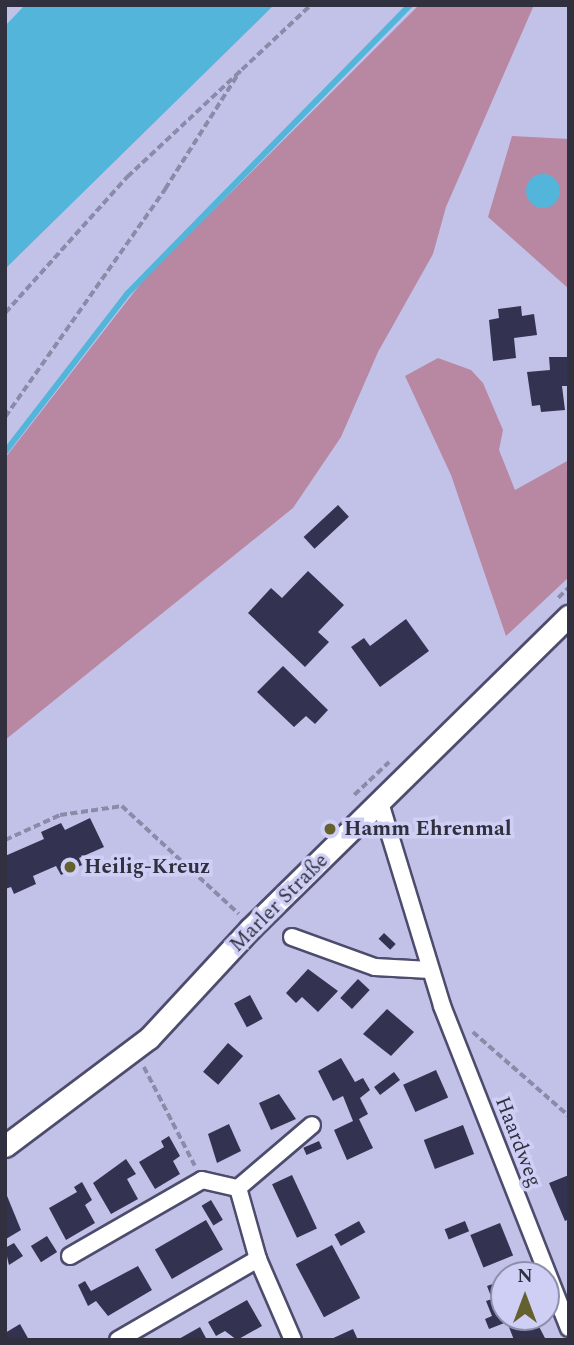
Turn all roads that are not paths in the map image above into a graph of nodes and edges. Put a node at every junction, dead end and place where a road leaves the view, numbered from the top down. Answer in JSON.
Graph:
{"nodes":[{"id":1,"x":569,"y":616,"type":"edge"},
{"id":2,"x":381,"y":806,"type":"junction"},
{"id":3,"x":292,"y":937,"type":"dead end"},
{"id":4,"x":430,"y":970,"type":"junction"},
{"id":5,"x":313,"y":1125,"type":"dead end"},
{"id":6,"x":5,"y":1146,"type":"edge"},
{"id":7,"x":238,"y":1188,"type":"junction"},
{"id":8,"x":70,"y":1256,"type":"dead end"},
{"id":9,"x":258,"y":1259,"type":"junction"},
{"id":10,"x":569,"y":1328,"type":"edge"},
{"id":11,"x":118,"y":1340,"type":"edge"},
{"id":12,"x":293,"y":1340,"type":"edge"}],
"edges":[{"from":1,"to":2,"type":"main road","name":"Marler Straße"},
{"from":2,"to":4,"type":"street","name":"Haardweg"},
{"from":2,"to":6,"type":"main road","name":"Marler Straße"},
{"from":3,"to":4,"type":"street"},
{"from":4,"to":10,"type":"street","name":"Haardweg"},
{"from":5,"to":7,"type":"street"},
{"from":7,"to":8,"type":"street"},
{"from":7,"to":9,"type":"street"},
{"from":9,"to":11,"type":"street"},
{"from":9,"to":12,"type":"street"}]}
